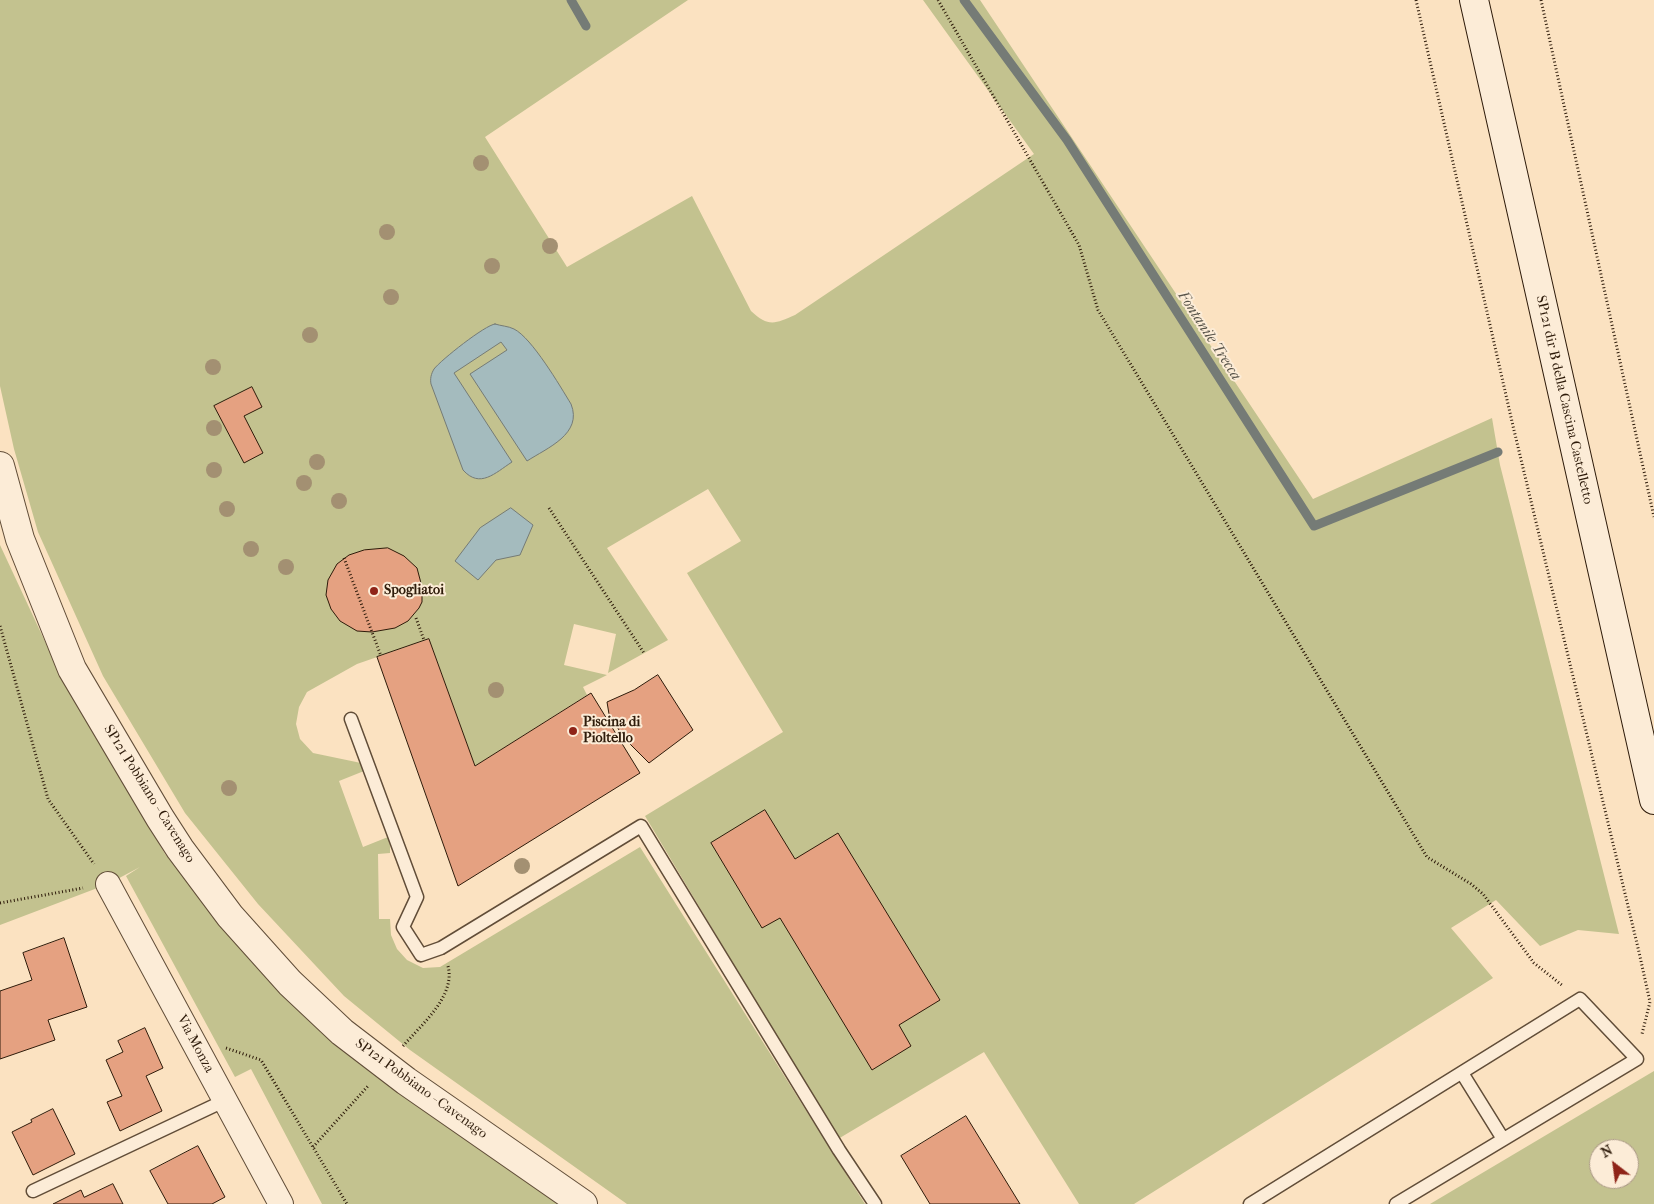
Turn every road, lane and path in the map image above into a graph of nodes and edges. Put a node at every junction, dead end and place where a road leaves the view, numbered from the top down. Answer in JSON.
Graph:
{"nodes":[{"id":1,"x":938,"y":0,"type":"edge"},
{"id":2,"x":1416,"y":0,"type":"edge"},
{"id":3,"x":1474,"y":0,"type":"edge"},
{"id":4,"x":1541,"y":0,"type":"edge"},
{"id":5,"x":0,"y":466,"type":"edge"},
{"id":6,"x":550,"y":508,"type":"dead end"},
{"id":7,"x":1654,"y":517,"type":"edge"},
{"id":8,"x":344,"y":558,"type":"dead end"},
{"id":9,"x":416,"y":618,"type":"dead end"},
{"id":10,"x":424,"y":640,"type":"dead end"},
{"id":11,"x":644,"y":653,"type":"dead end"},
{"id":12,"x":381,"y":656,"type":"dead end"},
{"id":13,"x":351,"y":719,"type":"dead end"},
{"id":14,"x":1654,"y":800,"type":"edge"},
{"id":15,"x":108,"y":884,"type":"joint"},
{"id":16,"x":0,"y":904,"type":"edge"},
{"id":17,"x":1580,"y":999,"type":"junction"},
{"id":18,"x":1637,"y":1059,"type":"junction"},
{"id":19,"x":1462,"y":1074,"type":"junction"},
{"id":20,"x":226,"y":1100,"type":"junction"},
{"id":21,"x":1503,"y":1139,"type":"junction"},
{"id":22,"x":33,"y":1191,"type":"dead end"},
{"id":23,"x":281,"y":1204,"type":"edge"},
{"id":24,"x":582,"y":1204,"type":"edge"},
{"id":25,"x":875,"y":1204,"type":"edge"},
{"id":26,"x":1250,"y":1204,"type":"edge"},
{"id":27,"x":1396,"y":1204,"type":"edge"}],
"edges":[{"from":1,"to":17,"type":"path"},
{"from":2,"to":18,"type":"path"},
{"from":3,"to":14,"type":"street","name":"SP121 dir B della Cascina Castelletto"},
{"from":4,"to":7,"type":"path"},
{"from":5,"to":24,"type":"street","name":"SP121 Pobbiano - Cavenago"},
{"from":6,"to":11,"type":"path"},
{"from":8,"to":12,"type":"path"},
{"from":9,"to":10,"type":"path"},
{"from":13,"to":25,"type":"lane"},
{"from":15,"to":16,"type":"path"},
{"from":15,"to":20,"type":"street","name":"Via Monza"},
{"from":17,"to":18,"type":"lane"},
{"from":17,"to":19,"type":"lane"},
{"from":18,"to":21,"type":"lane"},
{"from":19,"to":21,"type":"lane"},
{"from":19,"to":26,"type":"lane"},
{"from":20,"to":22,"type":"lane"},
{"from":20,"to":23,"type":"street","name":"Via Monza"},
{"from":21,"to":27,"type":"lane"}]}
